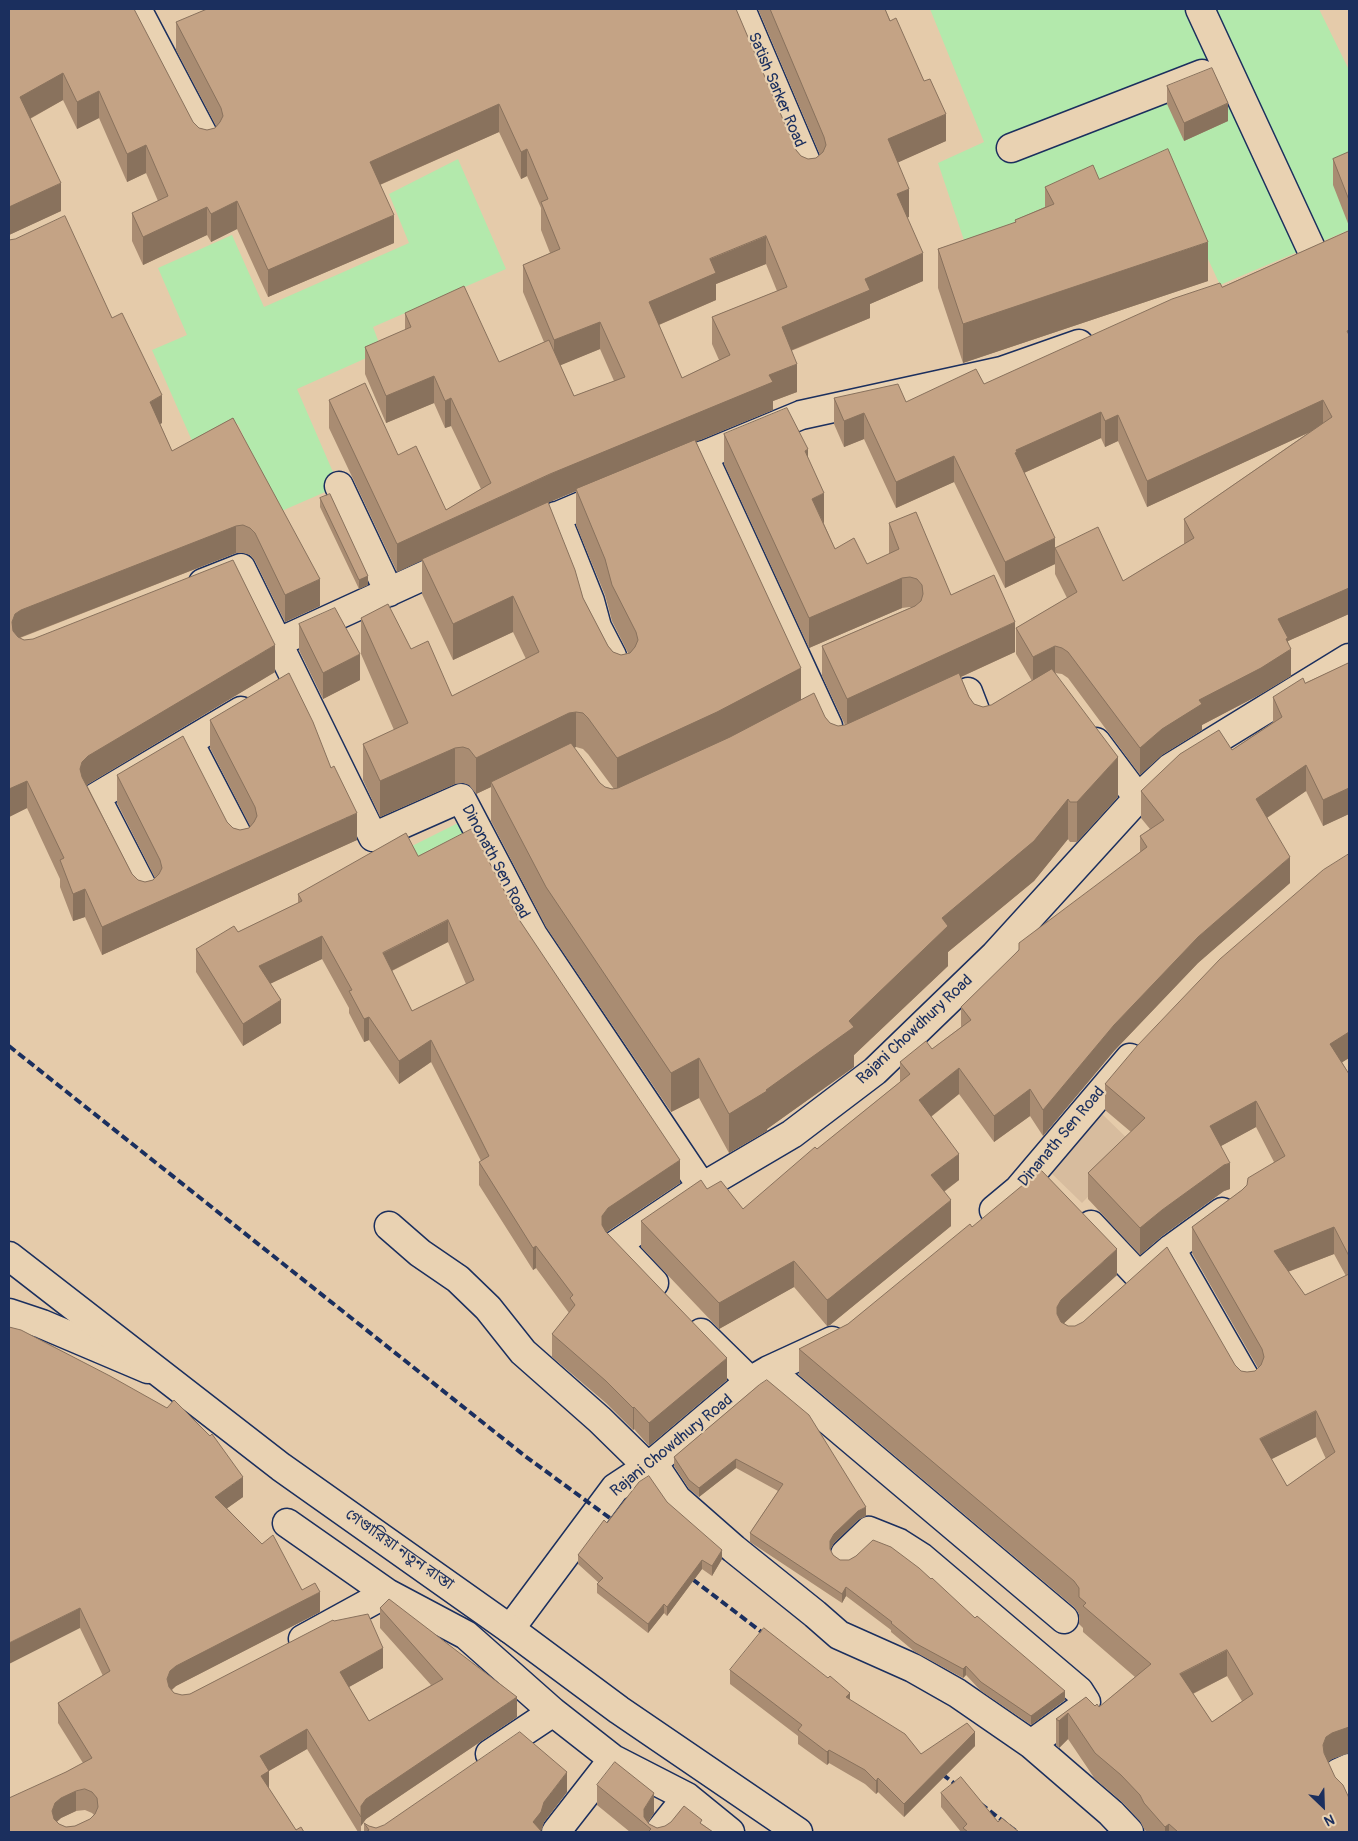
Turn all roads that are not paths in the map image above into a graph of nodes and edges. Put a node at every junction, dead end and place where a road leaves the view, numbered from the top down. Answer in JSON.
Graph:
{"nodes":[{"id":1,"x":137,"y":9,"type":"edge"},
{"id":2,"x":741,"y":9,"type":"edge"},
{"id":3,"x":1200,"y":9,"type":"edge"},
{"id":4,"x":1226,"y":64,"type":"junction"},
{"id":5,"x":207,"y":142,"type":"edge"},
{"id":6,"x":1011,"y":148,"type":"dead end"},
{"id":7,"x":810,"y":171,"type":"edge"},
{"id":8,"x":1340,"y":244,"type":"edge"},
{"id":9,"x":1314,"y":255,"type":"junction"},
{"id":10,"x":1289,"y":266,"type":"edge"},
{"id":11,"x":1104,"y":334,"type":"edge"},
{"id":12,"x":703,"y":455,"type":"junction"},
{"id":13,"x":339,"y":486,"type":"dead end"},
{"id":14,"x":556,"y":516,"type":"junction"},
{"id":15,"x":179,"y":592,"type":"edge"},
{"id":16,"x":389,"y":592,"type":"junction"},
{"id":17,"x":279,"y":642,"type":"junction"},
{"id":18,"x":1349,"y":658,"type":"edge"},
{"id":19,"x":622,"y":675,"type":"edge"},
{"id":20,"x":296,"y":678,"type":"junction"},
{"id":21,"x":1008,"y":716,"type":"edge"},
{"id":22,"x":908,"y":719,"type":"edge"},
{"id":23,"x":1080,"y":719,"type":"edge"},
{"id":24,"x":189,"y":742,"type":"junction"},
{"id":25,"x":838,"y":750,"type":"edge"},
{"id":26,"x":1138,"y":798,"type":"junction"},
{"id":27,"x":241,"y":842,"type":"edge"},
{"id":28,"x":146,"y":894,"type":"edge"},
{"id":29,"x":1145,"y":1042,"type":"edge"},
{"id":30,"x":1036,"y":1168,"type":"junction"},
{"id":31,"x":702,"y":1187,"type":"junction"},
{"id":32,"x":1233,"y":1204,"type":"edge"},
{"id":33,"x":389,"y":1226,"type":"dead end"},
{"id":34,"x":972,"y":1229,"type":"edge"},
{"id":35,"x":1171,"y":1249,"type":"junction"},
{"id":36,"x":9,"y":1256,"type":"edge"},
{"id":37,"x":1139,"y":1276,"type":"junction"},
{"id":38,"x":1119,"y":1294,"type":"edge"},
{"id":39,"x":9,"y":1313,"type":"edge"},
{"id":40,"x":853,"y":1326,"type":"edge"},
{"id":41,"x":759,"y":1376,"type":"junction"},
{"id":42,"x":165,"y":1377,"type":"junction"},
{"id":43,"x":1248,"y":1383,"type":"edge"},
{"id":44,"x":650,"y":1464,"type":"junction"},
{"id":45,"x":287,"y":1523,"type":"dead end"},
{"id":46,"x":845,"y":1554,"type":"dead end"},
{"id":47,"x":387,"y":1593,"type":"junction"},
{"id":48,"x":1064,"y":1619,"type":"dead end"},
{"id":49,"x":510,"y":1629,"type":"junction"},
{"id":50,"x":278,"y":1652,"type":"edge"},
{"id":51,"x":553,"y":1712,"type":"junction"},
{"id":52,"x":1031,"y":1744,"type":"junction"},
{"id":53,"x":613,"y":1758,"type":"junction"},
{"id":54,"x":472,"y":1765,"type":"edge"},
{"id":55,"x":1349,"y":1768,"type":"edge"},
{"id":56,"x":1349,"y":1797,"type":"edge"},
{"id":57,"x":687,"y":1798,"type":"junction"},
{"id":58,"x":556,"y":1832,"type":"edge"},
{"id":59,"x":659,"y":1832,"type":"edge"},
{"id":60,"x":730,"y":1832,"type":"edge"},
{"id":61,"x":798,"y":1832,"type":"edge"},
{"id":62,"x":1129,"y":1832,"type":"edge"}],
"edges":[{"from":1,"to":5,"type":"street"},
{"from":2,"to":7,"type":"street","name":"Satish Sarker Road"},
{"from":3,"to":4,"type":"street"},
{"from":4,"to":6,"type":"street"},
{"from":4,"to":9,"type":"street"},
{"from":8,"to":9,"type":"street"},
{"from":9,"to":10,"type":"street"},
{"from":11,"to":12,"type":"street"},
{"from":12,"to":14,"type":"street"},
{"from":12,"to":25,"type":"street"},
{"from":13,"to":16,"type":"street"},
{"from":14,"to":16,"type":"street"},
{"from":14,"to":19,"type":"street"},
{"from":15,"to":17,"type":"street","name":"Dinonath Sen Road"},
{"from":16,"to":17,"type":"street"},
{"from":17,"to":20,"type":"street","name":"Dinonath Sen Road"},
{"from":18,"to":26,"type":"street","name":"Rajani Chowdhury Road"},
{"from":20,"to":24,"type":"street"},
{"from":20,"to":31,"type":"street","name":"Dinonath Sen Road"},
{"from":21,"to":22,"type":"street"},
{"from":23,"to":26,"type":"street"},
{"from":24,"to":27,"type":"street"},
{"from":24,"to":28,"type":"street"},
{"from":26,"to":31,"type":"street","name":"Rajani Chowdhury Road"},
{"from":29,"to":30,"type":"street","name":"Dinanath Sen Road"},
{"from":30,"to":34,"type":"street","name":"Dinanath Sen Road"},
{"from":30,"to":37,"type":"street"},
{"from":31,"to":41,"type":"street","name":"Rajani Chowdhury Road"},
{"from":32,"to":35,"type":"street"},
{"from":33,"to":44,"type":"street"},
{"from":35,"to":37,"type":"street"},
{"from":35,"to":43,"type":"street"},
{"from":36,"to":42,"type":"street","name":"গেণ্ডারিয়া নতুন রাস্তা"},
{"from":37,"to":38,"type":"street"},
{"from":39,"to":42,"type":"street"},
{"from":40,"to":41,"type":"street"},
{"from":41,"to":44,"type":"street","name":"Rajani Chowdhury Road"},
{"from":41,"to":48,"type":"street"},
{"from":42,"to":49,"type":"street","name":"গেণ্ডারিয়া নতুন রাস্তা"},
{"from":44,"to":49,"type":"street","name":"Rajani Chowdhury Road"},
{"from":44,"to":52,"type":"street"},
{"from":45,"to":47,"type":"street"},
{"from":46,"to":52,"type":"street"},
{"from":47,"to":50,"type":"street"},
{"from":47,"to":51,"type":"street"},
{"from":49,"to":61,"type":"street","name":"গেণ্ডারিয়া নতুন রাস্তা"},
{"from":51,"to":53,"type":"street"},
{"from":51,"to":54,"type":"street"},
{"from":52,"to":62,"type":"street"},
{"from":53,"to":57,"type":"street"},
{"from":53,"to":58,"type":"street"},
{"from":55,"to":56,"type":"street"},
{"from":57,"to":59,"type":"street"},
{"from":57,"to":60,"type":"street"}]}
